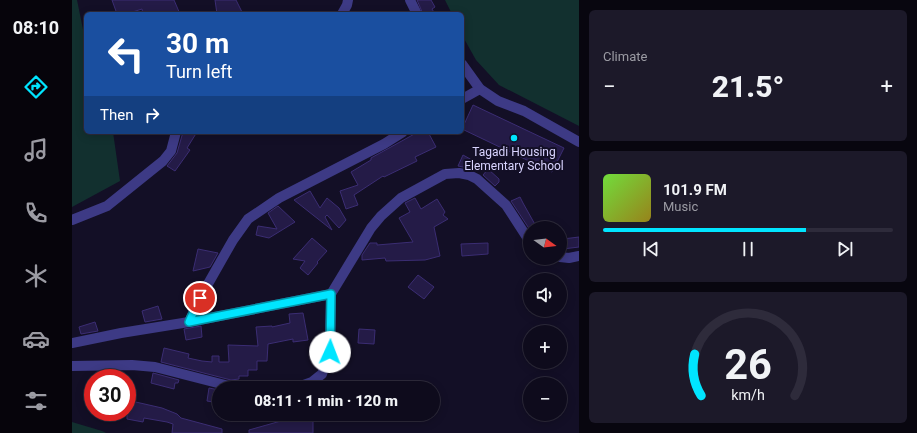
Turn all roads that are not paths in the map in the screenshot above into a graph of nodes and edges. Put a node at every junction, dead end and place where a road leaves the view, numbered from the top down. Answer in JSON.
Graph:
{"nodes":[{"id":1,"x":348,"y":0,"type":"edge"},
{"id":2,"x":410,"y":0,"type":"edge"},
{"id":3,"x":343,"y":12,"type":"edge"},
{"id":4,"x":416,"y":12,"type":"edge"},
{"id":5,"x":464,"y":67,"type":"edge"},
{"id":6,"x":480,"y":89,"type":"junction"},
{"id":7,"x":464,"y":98,"type":"edge"},
{"id":8,"x":175,"y":134,"type":"edge"},
{"id":9,"x":400,"y":134,"type":"edge"},
{"id":10,"x":579,"y":142,"type":"edge"},
{"id":11,"x":72,"y":220,"type":"edge"},
{"id":12,"x":523,"y":231,"type":"edge"},
{"id":13,"x":579,"y":256,"type":"edge"},
{"id":14,"x":567,"y":258,"type":"edge"},
{"id":15,"x":331,"y":294,"type":"junction"},
{"id":16,"x":189,"y":322,"type":"junction"},
{"id":17,"x":72,"y":343,"type":"edge"},
{"id":18,"x":72,"y":366,"type":"edge"},
{"id":19,"x":313,"y":381,"type":"edge"},
{"id":20,"x":212,"y":382,"type":"edge"}],
"edges":[{"from":1,"to":3,"type":"street"},
{"from":2,"to":4,"type":"street"},
{"from":5,"to":6,"type":"street"},
{"from":6,"to":7,"type":"street"},
{"from":6,"to":10,"type":"street"},
{"from":8,"to":11,"type":"street"},
{"from":9,"to":16,"type":"street"},
{"from":12,"to":15,"type":"street"},
{"from":13,"to":14,"type":"street"},
{"from":15,"to":16,"type":"street"},
{"from":15,"to":19,"type":"street"},
{"from":16,"to":17,"type":"street"},
{"from":18,"to":20,"type":"street"}]}
